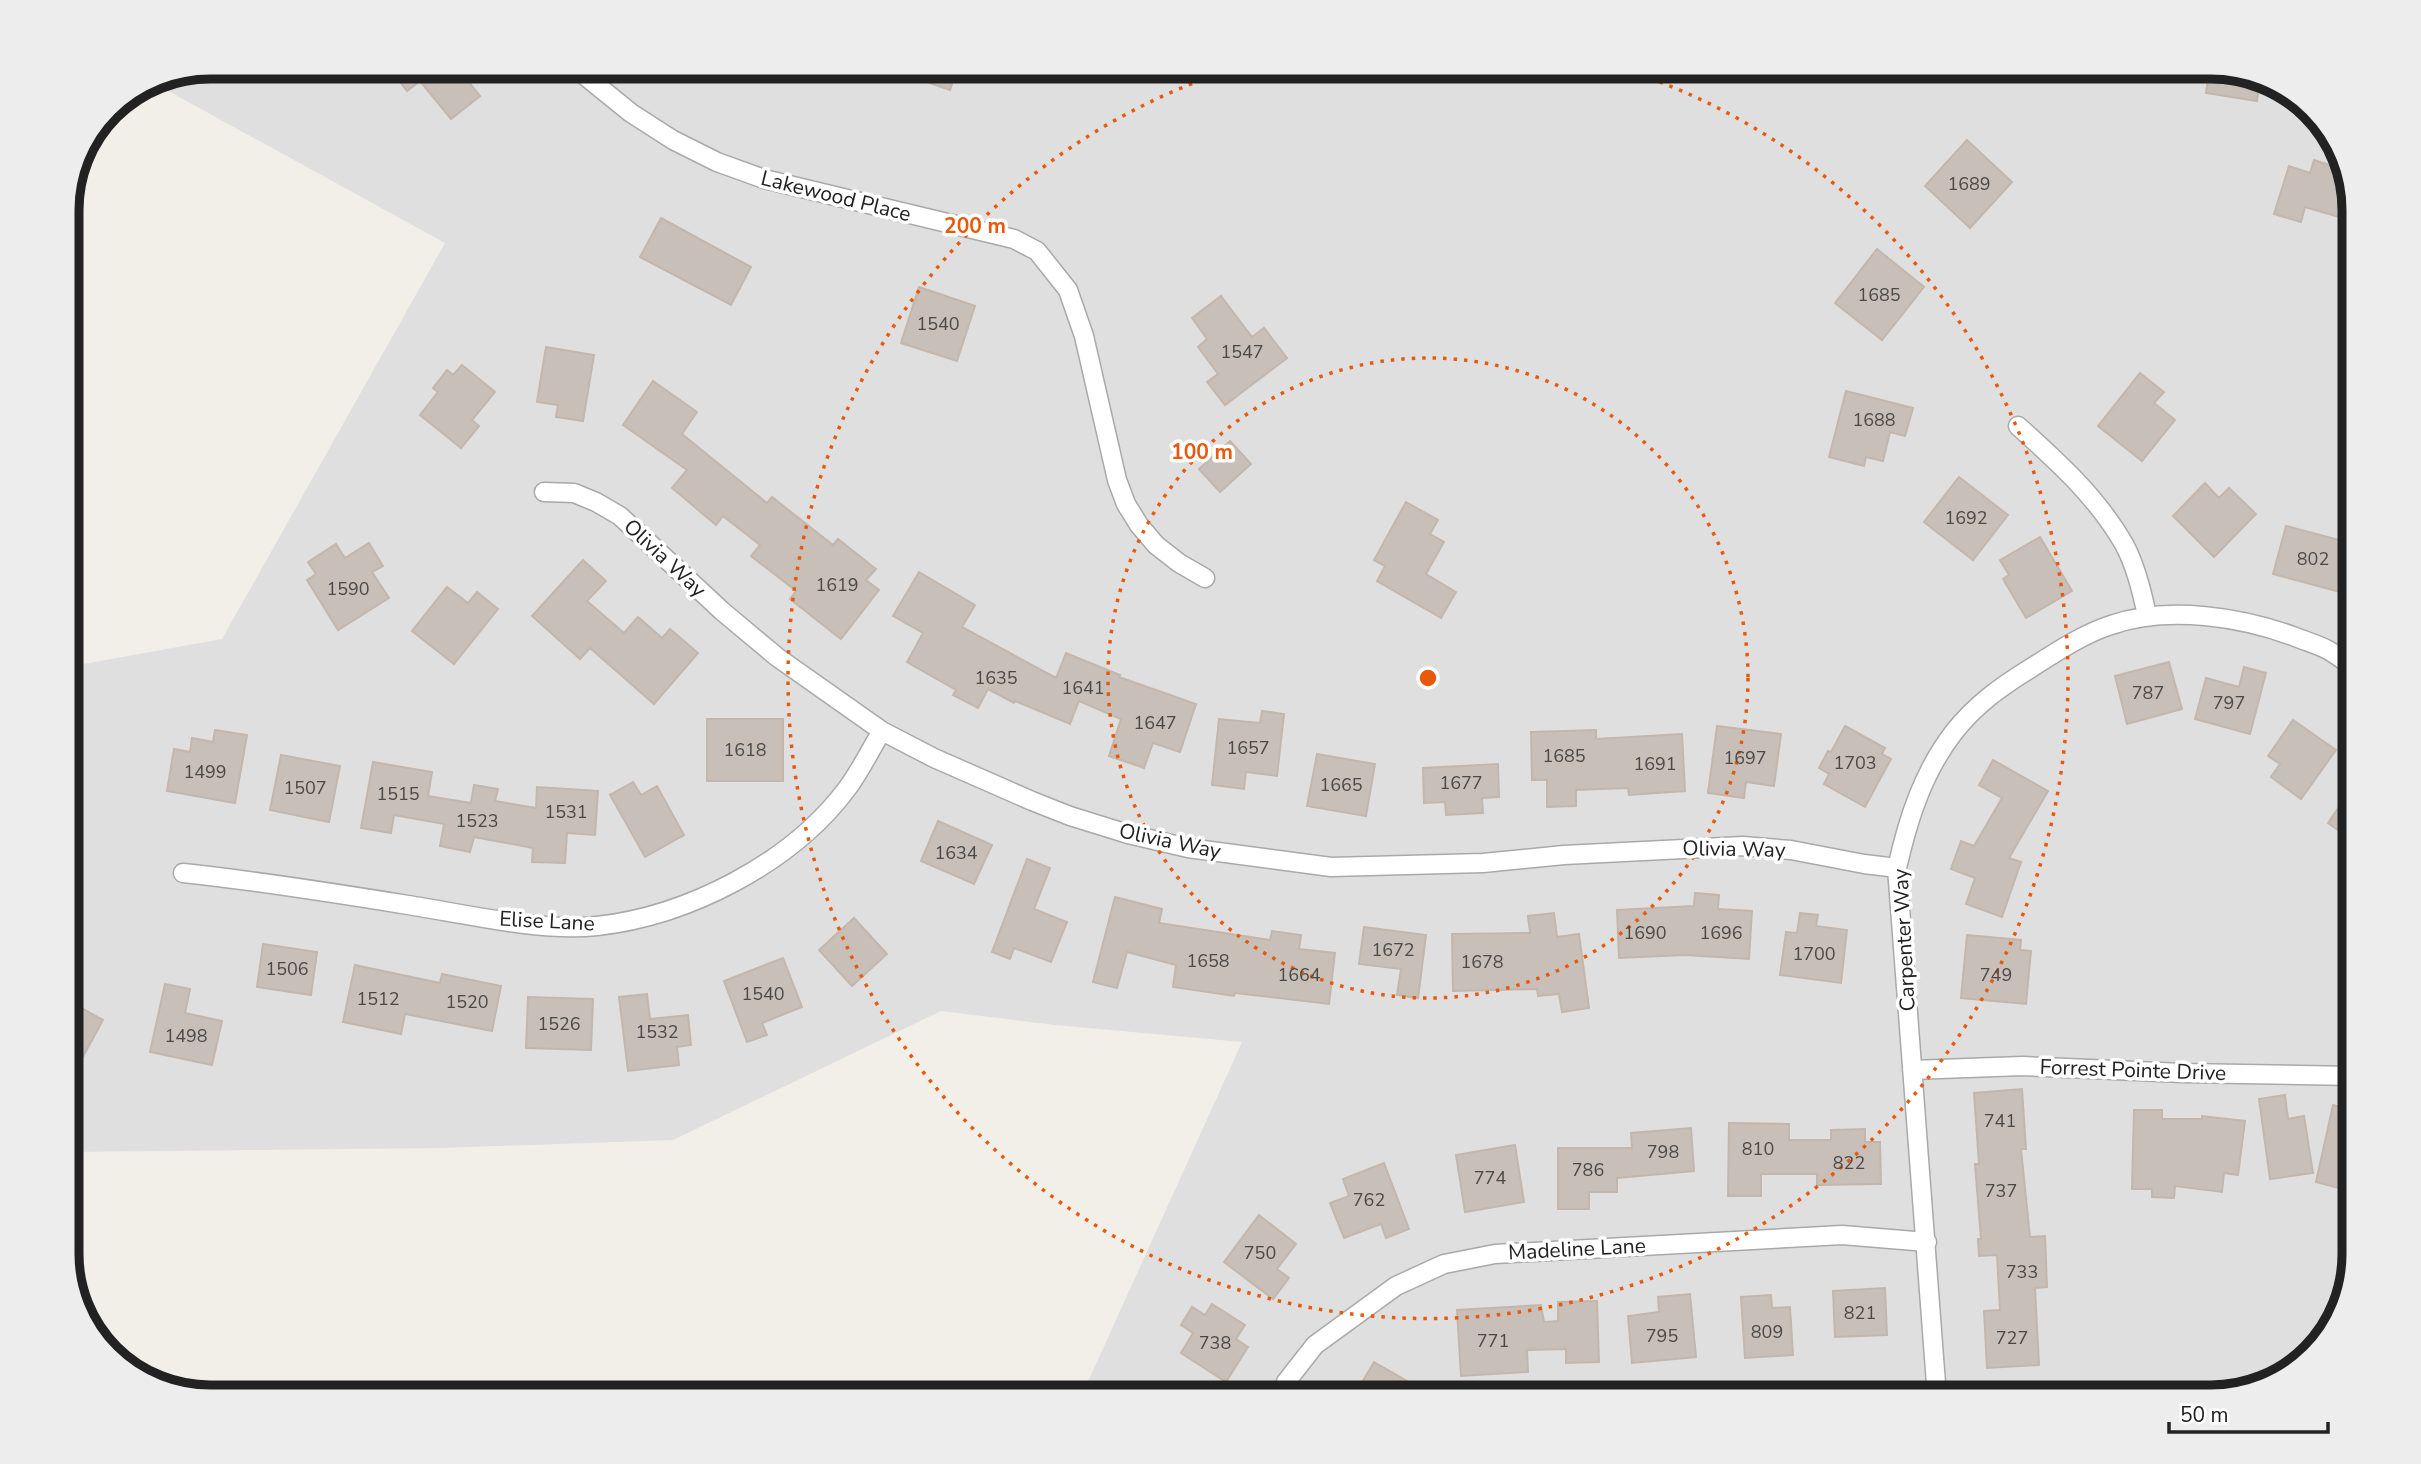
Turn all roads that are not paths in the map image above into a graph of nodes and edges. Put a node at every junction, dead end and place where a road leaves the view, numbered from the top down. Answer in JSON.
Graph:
{"nodes":[{"id":1,"x":589,"y":79,"type":"edge"},
{"id":2,"x":2018,"y":426,"type":"dead end"},
{"id":3,"x":544,"y":492,"type":"dead end"},
{"id":4,"x":1205,"y":578,"type":"dead end"},
{"id":5,"x":2147,"y":616,"type":"junction"},
{"id":6,"x":2342,"y":660,"type":"edge"},
{"id":7,"x":882,"y":731,"type":"junction"},
{"id":8,"x":1897,"y":868,"type":"junction"},
{"id":9,"x":183,"y":873,"type":"dead end"},
{"id":10,"x":1912,"y":1070,"type":"junction"},
{"id":11,"x":2342,"y":1076,"type":"edge"},
{"id":12,"x":1927,"y":1242,"type":"junction"},
{"id":13,"x":1285,"y":1385,"type":"edge"},
{"id":14,"x":1936,"y":1385,"type":"edge"}],
"edges":[{"from":1,"to":4,"type":"street","name":"Lakewood Place"},
{"from":2,"to":5,"type":"street"},
{"from":3,"to":7,"type":"street","name":"Olivia Way"},
{"from":5,"to":6,"type":"street","name":"Carpenter Way"},
{"from":5,"to":8,"type":"street","name":"Carpenter Way"},
{"from":7,"to":8,"type":"street","name":"Olivia Way"},
{"from":7,"to":9,"type":"street","name":"Elise Lane"},
{"from":8,"to":10,"type":"street","name":"Carpenter Way"},
{"from":10,"to":11,"type":"street","name":"Forrest Pointe Drive"},
{"from":10,"to":12,"type":"street","name":"Carpenter Way"},
{"from":12,"to":13,"type":"street","name":"Madeline Lane"},
{"from":12,"to":14,"type":"street","name":"Carpenter Way"}]}
